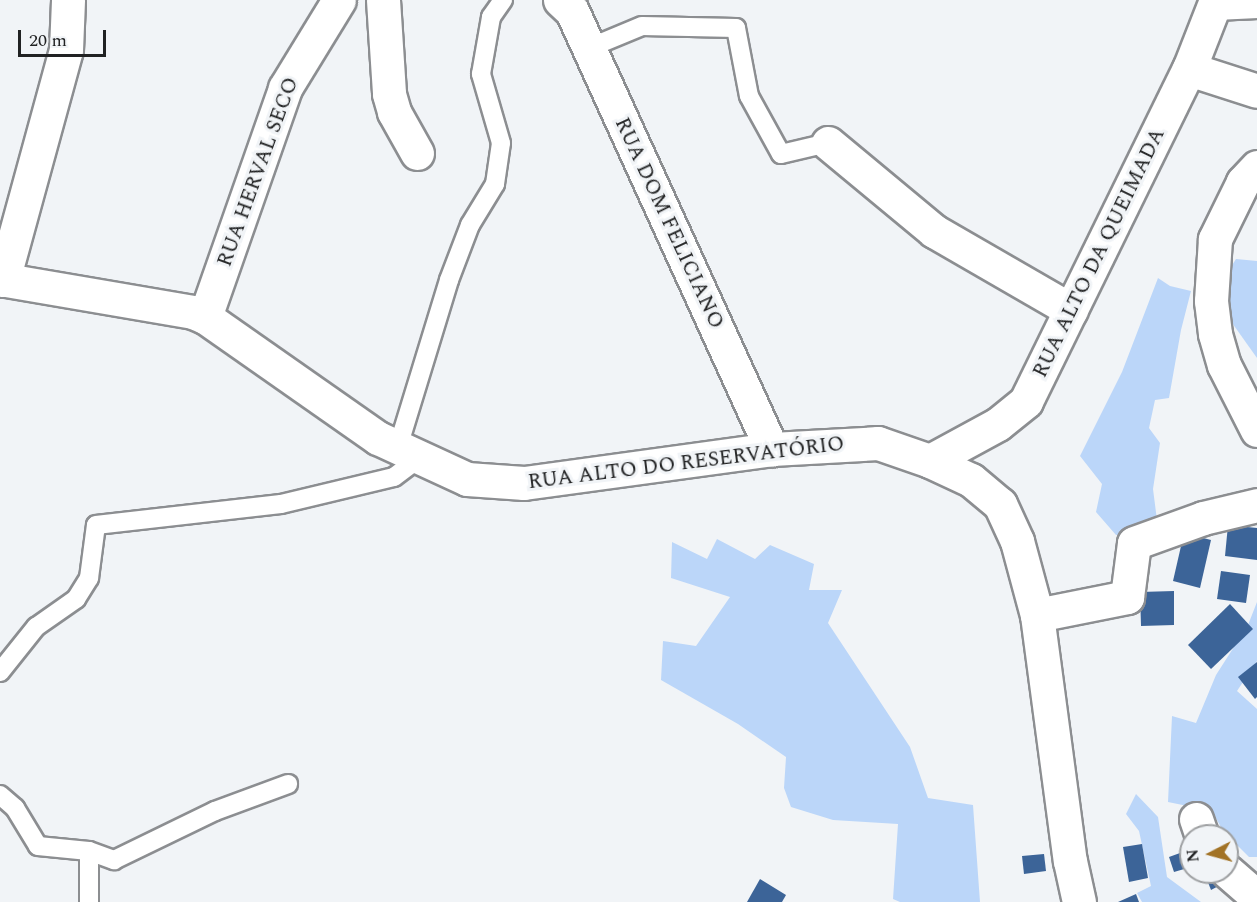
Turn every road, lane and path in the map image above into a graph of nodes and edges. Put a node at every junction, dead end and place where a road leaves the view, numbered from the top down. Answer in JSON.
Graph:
{"nodes":[{"id":1,"x":68,"y":0,"type":"edge"},
{"id":2,"x":339,"y":0,"type":"edge"},
{"id":3,"x":383,"y":0,"type":"edge"},
{"id":4,"x":503,"y":0,"type":"edge"},
{"id":5,"x":560,"y":0,"type":"edge"},
{"id":6,"x":1216,"y":1,"type":"edge"},
{"id":7,"x":1257,"y":1,"type":"edge"},
{"id":8,"x":589,"y":48,"type":"junction"},
{"id":9,"x":1189,"y":69,"type":"junction"},
{"id":10,"x":1257,"y":92,"type":"edge"},
{"id":11,"x":828,"y":143,"type":"joint"},
{"id":12,"x":417,"y":153,"type":"dead end"},
{"id":13,"x":1257,"y":167,"type":"edge"},
{"id":14,"x":1,"y":280,"type":"edge"},
{"id":15,"x":1071,"y":310,"type":"junction"},
{"id":16,"x":205,"y":317,"type":"junction"},
{"id":17,"x":1257,"y":430,"type":"edge"},
{"id":18,"x":772,"y":449,"type":"junction"},
{"id":19,"x":410,"y":452,"type":"junction"},
{"id":20,"x":930,"y":461,"type":"junction"},
{"id":21,"x":1257,"y":505,"type":"edge"},
{"id":22,"x":1037,"y":615,"type":"junction"},
{"id":23,"x":0,"y":672,"type":"edge"},
{"id":24,"x":288,"y":784,"type":"dead end"},
{"id":25,"x":0,"y":795,"type":"edge"},
{"id":26,"x":89,"y":851,"type":"junction"},
{"id":27,"x":1239,"y":881,"type":"edge"},
{"id":28,"x":1257,"y":897,"type":"edge"},
{"id":29,"x":89,"y":902,"type":"edge"},
{"id":30,"x":1079,"y":902,"type":"edge"}],
"edges":[{"from":1,"to":14,"type":"street"},
{"from":2,"to":16,"type":"street","name":"RUA HERVAL SECO"},
{"from":3,"to":12,"type":"street"},
{"from":4,"to":19,"type":"lane"},
{"from":5,"to":8,"type":"street","name":"RUA DOM FELICIANO"},
{"from":6,"to":7,"type":"street"},
{"from":6,"to":9,"type":"street","name":"RUA ALTO DA QUEIMADA"},
{"from":8,"to":11,"type":"lane"},
{"from":8,"to":18,"type":"street","name":"RUA DOM FELICIANO"},
{"from":9,"to":10,"type":"street"},
{"from":9,"to":15,"type":"street","name":"RUA ALTO DA QUEIMADA"},
{"from":11,"to":15,"type":"street"},
{"from":13,"to":17,"type":"street"},
{"from":14,"to":16,"type":"street","name":"RUA ALTO DO RESERVATÓRIO"},
{"from":15,"to":20,"type":"street","name":"RUA ALTO DA QUEIMADA"},
{"from":16,"to":19,"type":"street","name":"RUA ALTO DO RESERVATÓRIO"},
{"from":18,"to":19,"type":"street","name":"RUA ALTO DO RESERVATÓRIO"},
{"from":18,"to":20,"type":"street","name":"RUA ALTO DO RESERVATÓRIO"},
{"from":19,"to":23,"type":"lane"},
{"from":20,"to":22,"type":"street","name":"RUA ALTO DO RESERVATÓRIO"},
{"from":21,"to":22,"type":"street"},
{"from":22,"to":30,"type":"street","name":"RUA ALTO DO RESERVATÓRIO"},
{"from":24,"to":26,"type":"lane"},
{"from":25,"to":26,"type":"lane"},
{"from":26,"to":29,"type":"lane"},
{"from":27,"to":28,"type":"street"}]}
